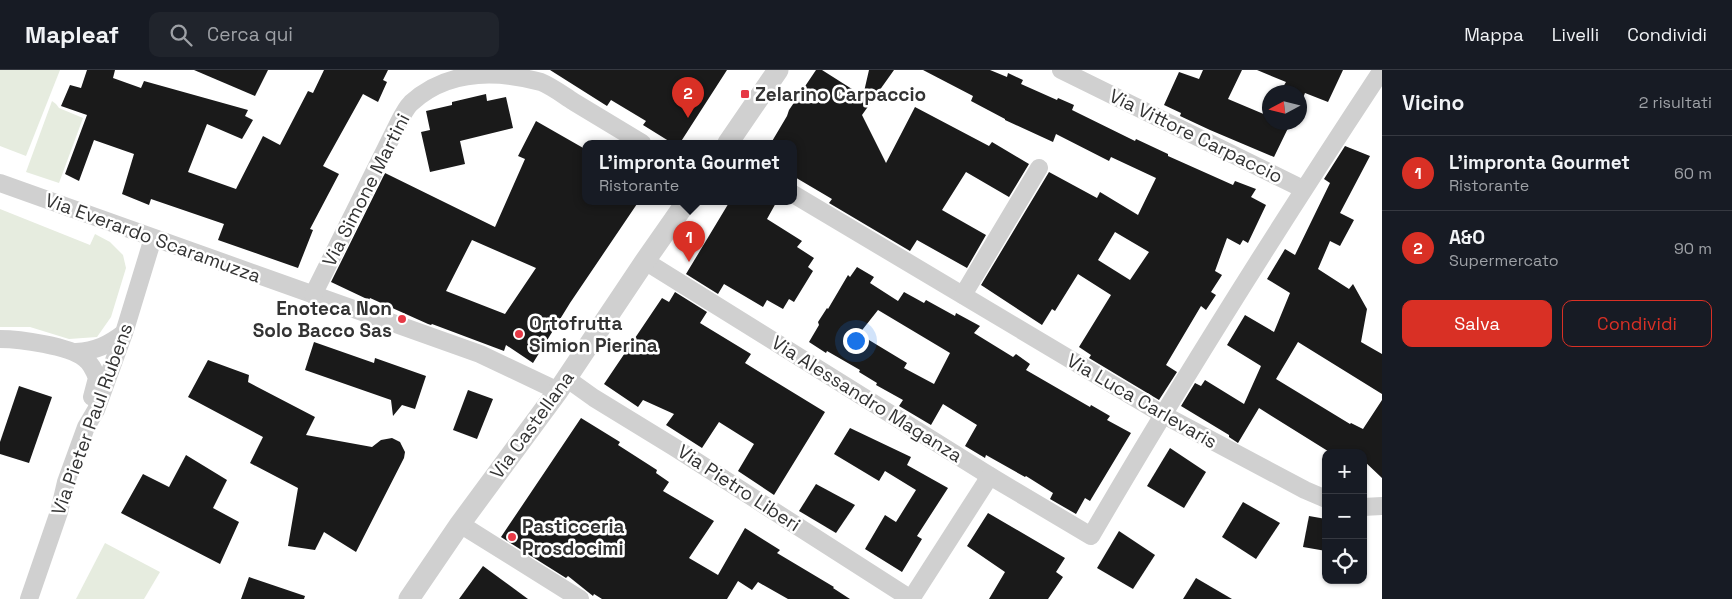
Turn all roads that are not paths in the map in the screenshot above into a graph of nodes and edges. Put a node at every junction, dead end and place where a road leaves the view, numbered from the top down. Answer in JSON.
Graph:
{"nodes":[{"id":1,"x":778,"y":70,"type":"edge"},
{"id":2,"x":1061,"y":70,"type":"edge"},
{"id":3,"x":1382,"y":70,"type":"edge"},
{"id":4,"x":637,"y":140,"type":"edge"},
{"id":5,"x":730,"y":140,"type":"edge"},
{"id":6,"x":1039,"y":168,"type":"dead end"},
{"id":7,"x":0,"y":183,"type":"edge"},
{"id":8,"x":1303,"y":189,"type":"junction"},
{"id":9,"x":797,"y":196,"type":"edge"},
{"id":10,"x":684,"y":205,"type":"edge"},
{"id":11,"x":153,"y":238,"type":"junction"},
{"id":12,"x":645,"y":261,"type":"junction"},
{"id":13,"x":963,"y":295,"type":"junction"},
{"id":14,"x":313,"y":296,"type":"junction"},
{"id":15,"x":124,"y":333,"type":"junction"},
{"id":16,"x":0,"y":339,"type":"edge"},
{"id":17,"x":76,"y":352,"type":"junction"},
{"id":18,"x":562,"y":385,"type":"junction"},
{"id":19,"x":1162,"y":414,"type":"junction"},
{"id":20,"x":86,"y":427,"type":"junction"},
{"id":21,"x":990,"y":476,"type":"junction"},
{"id":22,"x":1322,"y":497,"type":"edge"},
{"id":23,"x":1367,"y":506,"type":"edge"},
{"id":24,"x":1382,"y":506,"type":"edge"},
{"id":25,"x":460,"y":524,"type":"junction"},
{"id":26,"x":29,"y":599,"type":"edge"},
{"id":27,"x":409,"y":599,"type":"edge"},
{"id":28,"x":580,"y":599,"type":"edge"},
{"id":29,"x":911,"y":599,"type":"edge"}],
"edges":[{"from":1,"to":5,"type":"street"},
{"from":2,"to":8,"type":"street","name":"Via Vittore Carpaccio"},
{"from":3,"to":8,"type":"street"},
{"from":4,"to":14,"type":"street","name":"Via Simone Martini"},
{"from":6,"to":13,"type":"street"},
{"from":7,"to":11,"type":"street","name":"Via Everardo Scaramuzza"},
{"from":8,"to":19,"type":"street"},
{"from":9,"to":13,"type":"street","name":"Via Luca Carlevaris"},
{"from":10,"to":12,"type":"street","name":"Via Castellana"},
{"from":11,"to":14,"type":"street","name":"Via Everardo Scaramuzza"},
{"from":11,"to":15,"type":"street","name":"Via Pieter Paul Rubens"},
{"from":12,"to":18,"type":"street","name":"Via Castellana"},
{"from":12,"to":21,"type":"street","name":"Via Alessandro Maganza"},
{"from":13,"to":19,"type":"street","name":"Via Luca Carlevaris"},
{"from":14,"to":18,"type":"street","name":"Via Everardo Scaramuzza"},
{"from":15,"to":17,"type":"street"},
{"from":15,"to":20,"type":"street","name":"Via Pieter Paul Rubens"},
{"from":16,"to":17,"type":"street"},
{"from":17,"to":20,"type":"street"},
{"from":18,"to":25,"type":"street","name":"Via Castellana"},
{"from":18,"to":29,"type":"street","name":"Via Pietro Liberi"},
{"from":19,"to":21,"type":"street","name":"Via Alessandro Maganza"},
{"from":19,"to":22,"type":"street","name":"Via Luca Carlevaris"},
{"from":20,"to":26,"type":"street","name":"Via Pieter Paul Rubens"},
{"from":21,"to":29,"type":"street"},
{"from":23,"to":24,"type":"street"},
{"from":25,"to":27,"type":"street","name":"Via Castellana"},
{"from":25,"to":28,"type":"street"}]}
